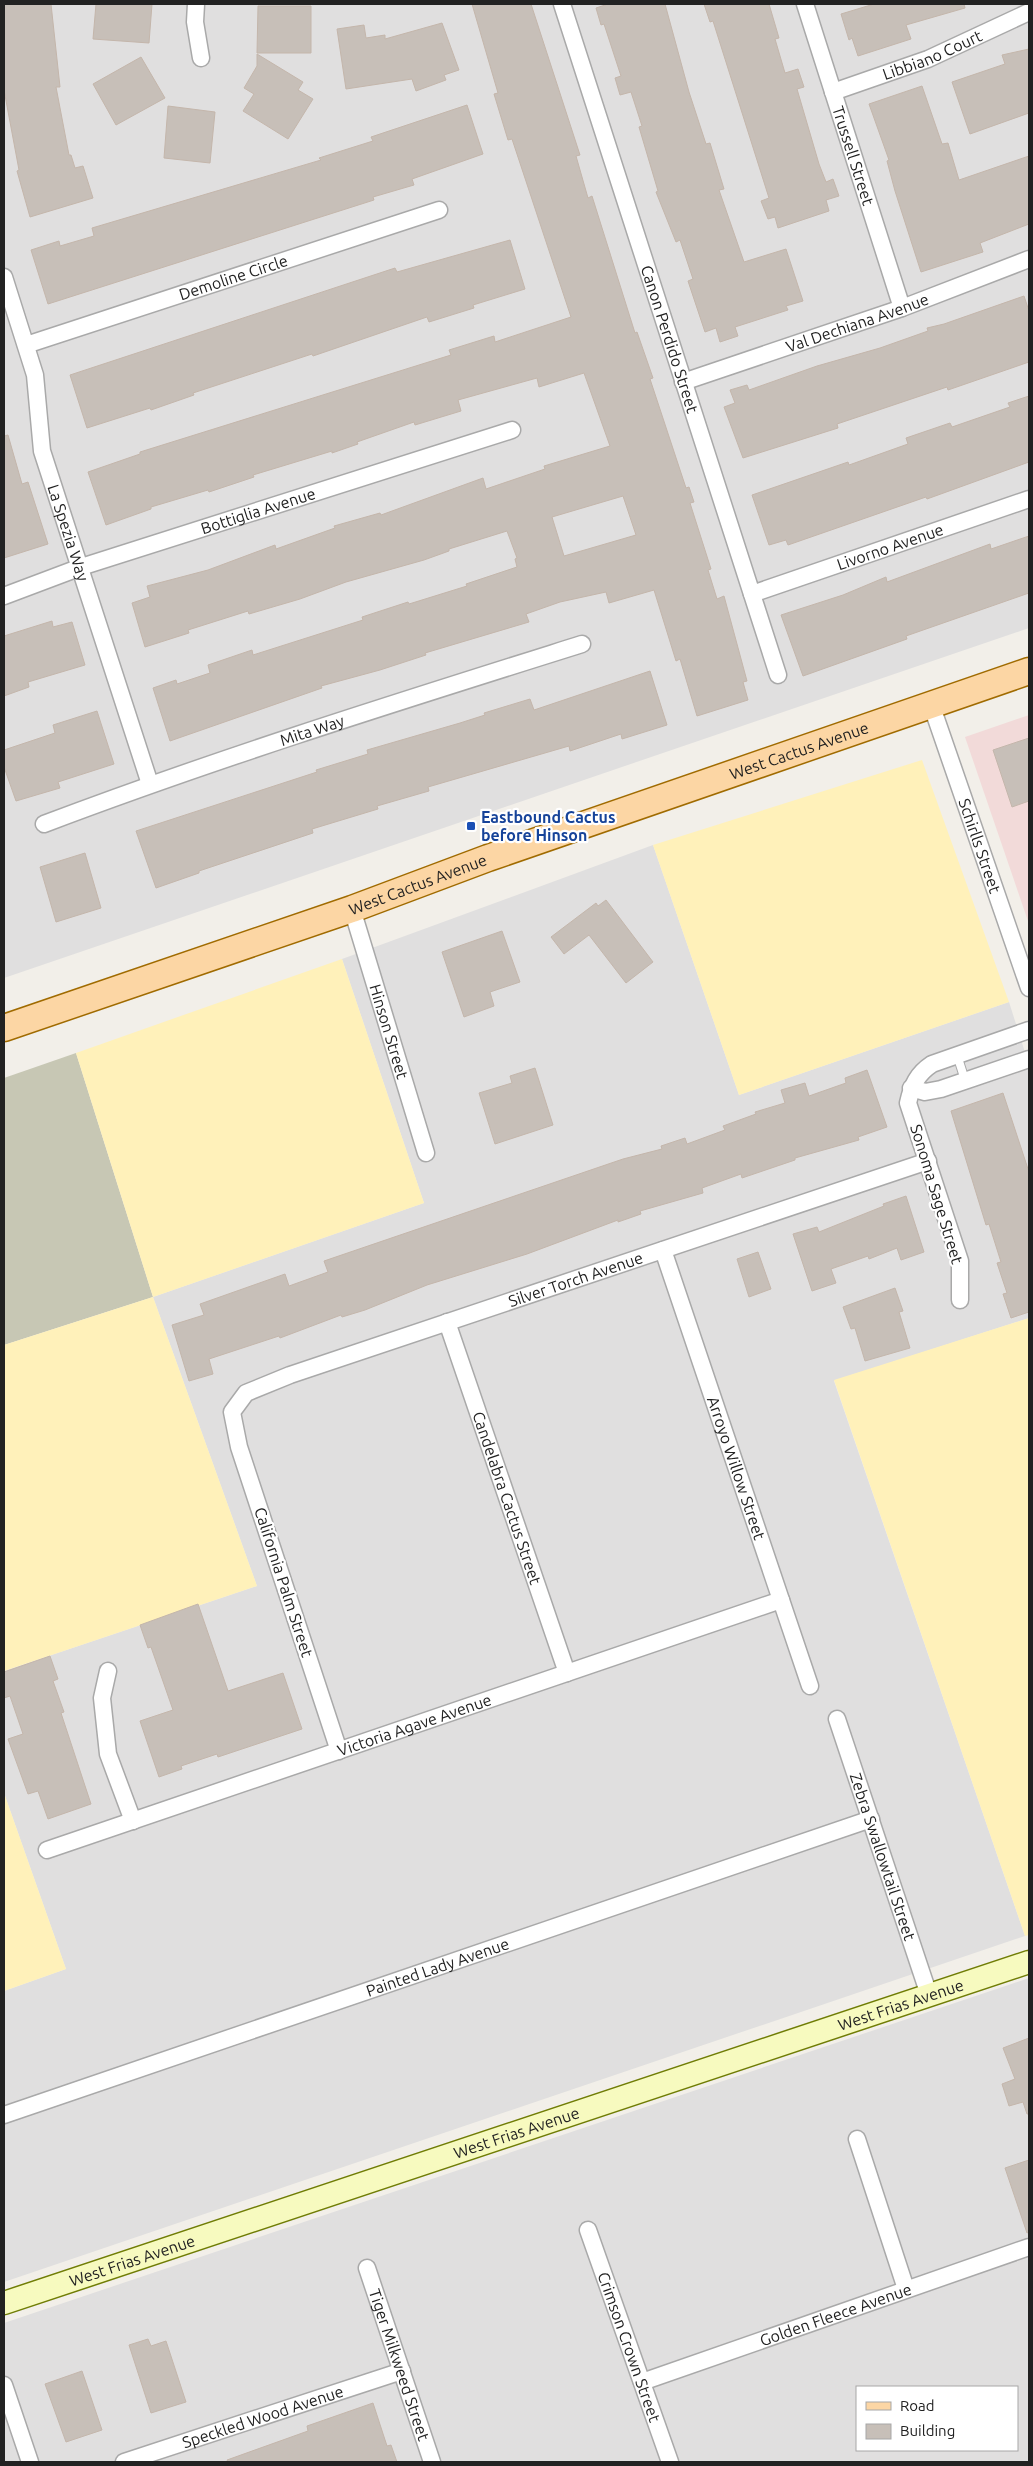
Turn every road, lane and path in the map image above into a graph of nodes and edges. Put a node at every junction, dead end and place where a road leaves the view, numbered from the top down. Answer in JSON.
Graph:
{"nodes":[{"id":1,"x":196,"y":4,"type":"edge"},
{"id":2,"x":562,"y":4,"type":"edge"},
{"id":3,"x":805,"y":4,"type":"edge"},
{"id":4,"x":1029,"y":12,"type":"edge"},
{"id":5,"x":201,"y":58,"type":"dead end"},
{"id":6,"x":833,"y":92,"type":"junction"},
{"id":7,"x":439,"y":210,"type":"dead end"},
{"id":8,"x":1029,"y":260,"type":"edge"},
{"id":9,"x":4,"y":277,"type":"edge"},
{"id":10,"x":902,"y":308,"type":"junction"},
{"id":11,"x":26,"y":345,"type":"junction"},
{"id":12,"x":683,"y":382,"type":"junction"},
{"id":13,"x":512,"y":430,"type":"dead end"},
{"id":14,"x":1029,"y":499,"type":"edge"},
{"id":15,"x":81,"y":567,"type":"junction"},
{"id":16,"x":752,"y":594,"type":"junction"},
{"id":17,"x":4,"y":596,"type":"edge"},
{"id":18,"x":582,"y":644,"type":"dead end"},
{"id":19,"x":1029,"y":671,"type":"edge"},
{"id":20,"x":778,"y":676,"type":"dead end"},
{"id":21,"x":931,"y":704,"type":"junction"},
{"id":22,"x":150,"y":784,"type":"junction"},
{"id":23,"x":44,"y":824,"type":"dead end"},
{"id":24,"x":352,"y":909,"type":"junction"},
{"id":25,"x":1025,"y":961,"type":"edge"},
{"id":26,"x":1029,"y":988,"type":"edge"},
{"id":27,"x":4,"y":1028,"type":"edge"},
{"id":28,"x":1029,"y":1030,"type":"edge"},
{"id":29,"x":957,"y":1055,"type":"junction"},
{"id":30,"x":1029,"y":1059,"type":"edge"},
{"id":31,"x":965,"y":1080,"type":"junction"},
{"id":32,"x":911,"y":1088,"type":"junction"},
{"id":33,"x":426,"y":1153,"type":"dead end"},
{"id":34,"x":928,"y":1161,"type":"junction"},
{"id":35,"x":663,"y":1250,"type":"junction"},
{"id":36,"x":960,"y":1300,"type":"dead end"},
{"id":37,"x":447,"y":1322,"type":"junction"},
{"id":38,"x":232,"y":1412,"type":"joint"},
{"id":39,"x":781,"y":1600,"type":"junction"},
{"id":40,"x":108,"y":1671,"type":"dead end"},
{"id":41,"x":567,"y":1673,"type":"junction"},
{"id":42,"x":810,"y":1686,"type":"dead end"},
{"id":43,"x":837,"y":1719,"type":"dead end"},
{"id":44,"x":339,"y":1751,"type":"junction"},
{"id":45,"x":870,"y":1819,"type":"junction"},
{"id":46,"x":132,"y":1821,"type":"junction"},
{"id":47,"x":47,"y":1850,"type":"dead end"},
{"id":48,"x":1029,"y":1962,"type":"edge"},
{"id":49,"x":930,"y":1995,"type":"junction"},
{"id":50,"x":4,"y":2114,"type":"edge"},
{"id":51,"x":857,"y":2140,"type":"dead end"},
{"id":52,"x":588,"y":2230,"type":"dead end"},
{"id":53,"x":1029,"y":2247,"type":"edge"},
{"id":54,"x":367,"y":2268,"type":"dead end"},
{"id":55,"x":906,"y":2289,"type":"junction"},
{"id":56,"x":4,"y":2303,"type":"edge"},
{"id":57,"x":402,"y":2371,"type":"junction"},
{"id":58,"x":642,"y":2382,"type":"junction"},
{"id":59,"x":4,"y":2385,"type":"edge"},
{"id":60,"x":30,"y":2462,"type":"edge"},
{"id":61,"x":124,"y":2462,"type":"edge"},
{"id":62,"x":432,"y":2462,"type":"edge"},
{"id":63,"x":670,"y":2462,"type":"edge"}],
"edges":[{"from":1,"to":5,"type":"street"},
{"from":2,"to":12,"type":"street","name":"Canon Perdido Street"},
{"from":3,"to":6,"type":"street","name":"Trussell Street"},
{"from":4,"to":6,"type":"street","name":"Libbiano Court"},
{"from":6,"to":10,"type":"street","name":"Trussell Street"},
{"from":7,"to":11,"type":"street","name":"Demoline Circle"},
{"from":8,"to":10,"type":"street","name":"Val Dechiana Avenue"},
{"from":9,"to":11,"type":"street","name":"La Spezia Way"},
{"from":10,"to":12,"type":"street","name":"Val Dechiana Avenue"},
{"from":11,"to":15,"type":"street","name":"La Spezia Way"},
{"from":12,"to":16,"type":"street","name":"Canon Perdido Street"},
{"from":13,"to":15,"type":"street","name":"Bottiglia Avenue"},
{"from":14,"to":16,"type":"street","name":"Livorno Avenue"},
{"from":15,"to":17,"type":"street","name":"Bottiglia Avenue"},
{"from":15,"to":22,"type":"street","name":"La Spezia Way"},
{"from":16,"to":20,"type":"street","name":"Canon Perdido Street"},
{"from":18,"to":22,"type":"street","name":"Mita Way"},
{"from":19,"to":21,"type":"main road","name":"West Cactus Avenue"},
{"from":21,"to":24,"type":"main road","name":"West Cactus Avenue"},
{"from":21,"to":25,"type":"street","name":"Schirlls Street"},
{"from":22,"to":23,"type":"street","name":"Mita Way"},
{"from":24,"to":27,"type":"main road","name":"West Cactus Avenue"},
{"from":24,"to":33,"type":"street","name":"Hinson Street"},
{"from":25,"to":26,"type":"street","name":"Schirlls Street"},
{"from":28,"to":29,"type":"street"},
{"from":29,"to":31,"type":"lane"},
{"from":29,"to":32,"type":"street"},
{"from":30,"to":31,"type":"street"},
{"from":31,"to":32,"type":"street"},
{"from":32,"to":34,"type":"street","name":"Sonoma Sage Street"},
{"from":34,"to":35,"type":"street","name":"Silver Torch Avenue"},
{"from":34,"to":36,"type":"street","name":"Sonoma Sage Street"},
{"from":35,"to":37,"type":"street","name":"Silver Torch Avenue"},
{"from":35,"to":39,"type":"street","name":"Arroyo Willow Street"},
{"from":37,"to":38,"type":"street","name":"Silver Torch Avenue"},
{"from":37,"to":41,"type":"street","name":"Candelabra Cactus Street"},
{"from":38,"to":44,"type":"street","name":"California Palm Street"},
{"from":39,"to":41,"type":"street","name":"Victoria Agave Avenue"},
{"from":39,"to":42,"type":"street","name":"Arroyo Willow Street"},
{"from":40,"to":46,"type":"street"},
{"from":41,"to":44,"type":"street","name":"Victoria Agave Avenue"},
{"from":43,"to":45,"type":"street","name":"Zebra Swallowtail Street"},
{"from":44,"to":46,"type":"street","name":"Victoria Agave Avenue"},
{"from":45,"to":49,"type":"street","name":"Zebra Swallowtail Street"},
{"from":45,"to":50,"type":"street","name":"Painted Lady Avenue"},
{"from":46,"to":47,"type":"street","name":"Victoria Agave Avenue"},
{"from":48,"to":49,"type":"street","name":"West Frias Avenue"},
{"from":49,"to":56,"type":"street","name":"West Frias Avenue"},
{"from":51,"to":55,"type":"street"},
{"from":52,"to":58,"type":"street","name":"Crimson Crown Street"},
{"from":53,"to":55,"type":"street","name":"Golden Fleece Avenue"},
{"from":54,"to":57,"type":"street","name":"Tiger Milkweed Street"},
{"from":55,"to":58,"type":"street","name":"Golden Fleece Avenue"},
{"from":57,"to":61,"type":"street","name":"Speckled Wood Avenue"},
{"from":57,"to":62,"type":"street","name":"Tiger Milkweed Street"},
{"from":58,"to":63,"type":"street","name":"Crimson Crown Street"},
{"from":59,"to":60,"type":"street"}]}
